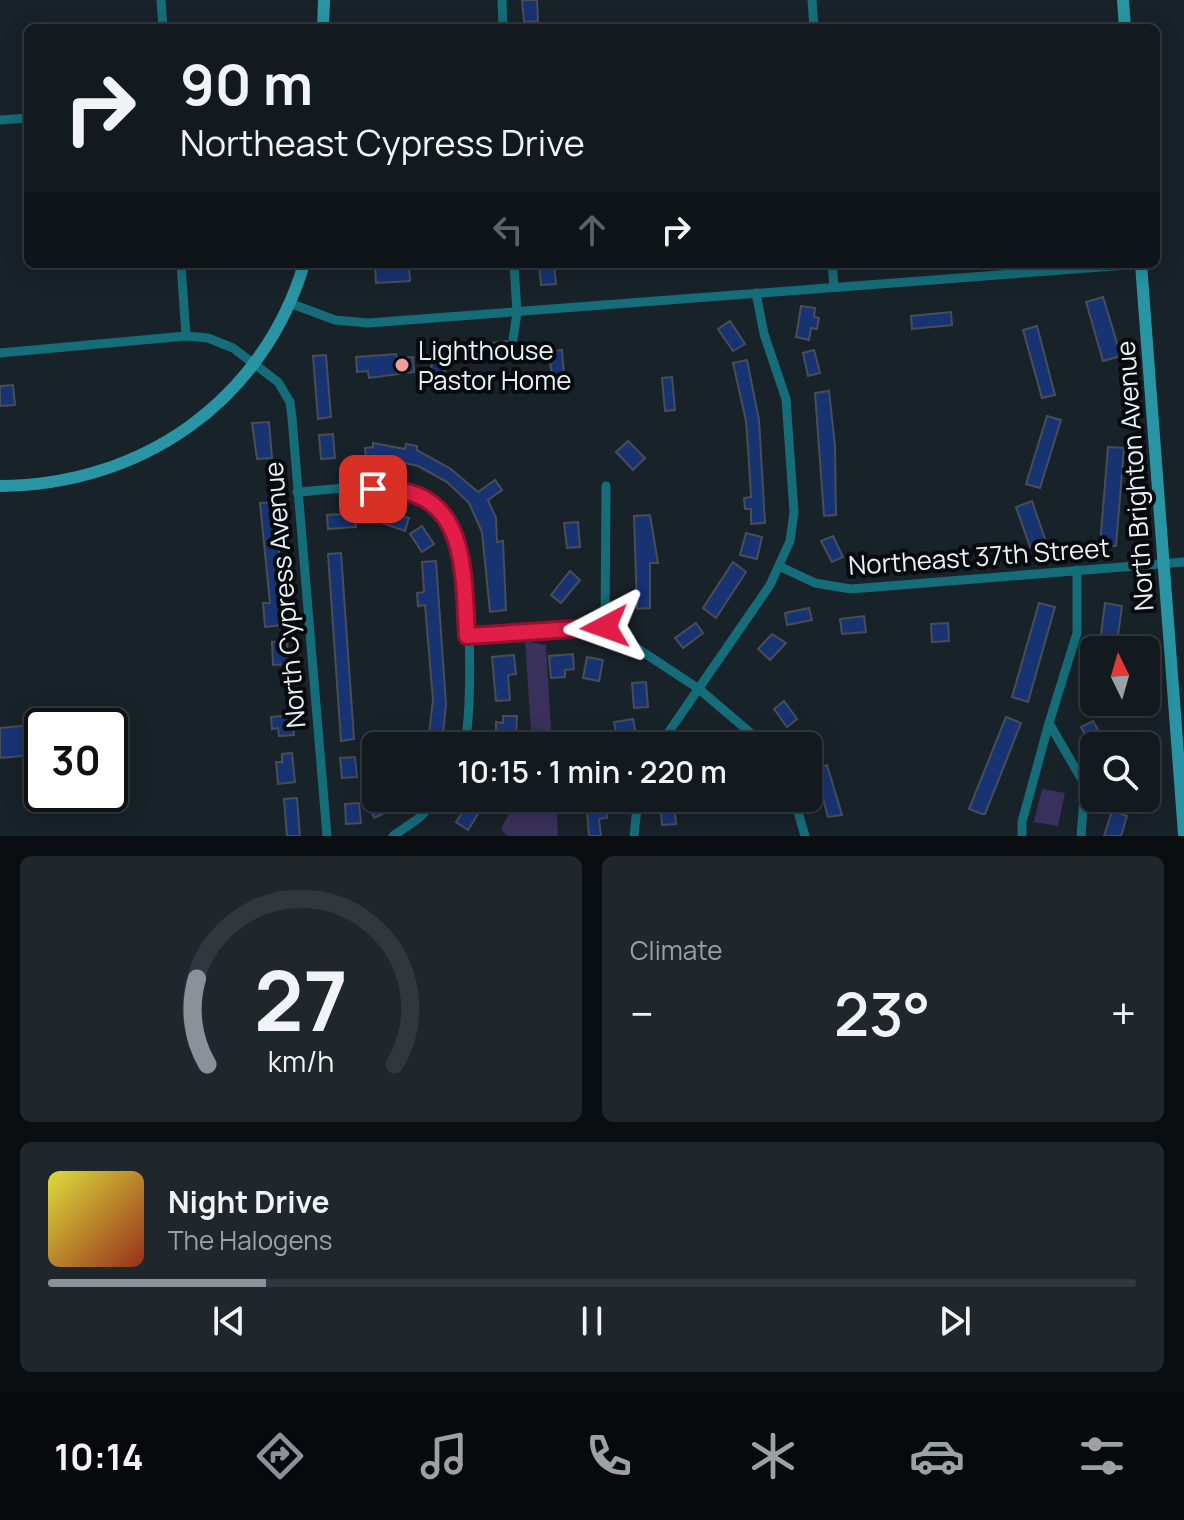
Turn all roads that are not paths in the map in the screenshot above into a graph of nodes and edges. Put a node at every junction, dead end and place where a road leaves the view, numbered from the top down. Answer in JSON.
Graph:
{"nodes":[{"id":1,"x":161,"y":0,"type":"edge"},
{"id":2,"x":324,"y":0,"type":"edge"},
{"id":3,"x":502,"y":0,"type":"edge"},
{"id":4,"x":812,"y":0,"type":"edge"},
{"id":5,"x":1123,"y":0,"type":"edge"},
{"id":6,"x":163,"y":24,"type":"edge"},
{"id":7,"x":323,"y":24,"type":"edge"},
{"id":8,"x":503,"y":24,"type":"edge"},
{"id":9,"x":814,"y":24,"type":"edge"},
{"id":10,"x":1125,"y":24,"type":"edge"},
{"id":11,"x":24,"y":118,"type":"edge"},
{"id":12,"x":0,"y":120,"type":"edge"},
{"id":13,"x":181,"y":268,"type":"edge"},
{"id":14,"x":303,"y":268,"type":"edge"},
{"id":15,"x":514,"y":268,"type":"edge"},
{"id":16,"x":832,"y":268,"type":"edge"},
{"id":17,"x":1088,"y":268,"type":"edge"},
{"id":18,"x":1141,"y":268,"type":"edge"},
{"id":19,"x":834,"y":287,"type":"junction"},
{"id":20,"x":756,"y":293,"type":"junction"},
{"id":21,"x":292,"y":304,"type":"junction"},
{"id":22,"x":517,"y":313,"type":"junction"},
{"id":23,"x":186,"y":336,"type":"junction"},
{"id":24,"x":513,"y":339,"type":"dead end"},
{"id":25,"x":0,"y":353,"type":"edge"},
{"id":26,"x":256,"y":364,"type":"junction"},
{"id":27,"x":0,"y":486,"type":"edge"},
{"id":28,"x":606,"y":486,"type":"dead end"},
{"id":29,"x":297,"y":492,"type":"junction"},
{"id":30,"x":1184,"y":562,"type":"edge"},
{"id":31,"x":1163,"y":566,"type":"junction"},
{"id":32,"x":781,"y":567,"type":"junction"},
{"id":33,"x":1077,"y":570,"type":"junction"},
{"id":34,"x":605,"y":627,"type":"junction"},
{"id":35,"x":467,"y":636,"type":"junction"},
{"id":36,"x":699,"y":689,"type":"junction"},
{"id":37,"x":1049,"y":723,"type":"junction"},
{"id":38,"x":466,"y":732,"type":"edge"},
{"id":39,"x":669,"y":732,"type":"edge"},
{"id":40,"x":750,"y":732,"type":"edge"},
{"id":41,"x":425,"y":812,"type":"edge"},
{"id":42,"x":637,"y":812,"type":"edge"},
{"id":43,"x":798,"y":812,"type":"edge"},
{"id":44,"x":1182,"y":831,"type":"edge"},
{"id":45,"x":327,"y":836,"type":"edge"},
{"id":46,"x":393,"y":836,"type":"edge"},
{"id":47,"x":634,"y":836,"type":"edge"},
{"id":48,"x":805,"y":836,"type":"edge"},
{"id":49,"x":1022,"y":836,"type":"edge"},
{"id":50,"x":1081,"y":836,"type":"edge"}],
"edges":[{"from":1,"to":6,"type":"street"},
{"from":2,"to":7,"type":"main road"},
{"from":3,"to":8,"type":"street"},
{"from":4,"to":9,"type":"street"},
{"from":5,"to":10,"type":"main road"},
{"from":11,"to":12,"type":"street"},
{"from":13,"to":23,"type":"street"},
{"from":14,"to":21,"type":"main road"},
{"from":15,"to":22,"type":"street"},
{"from":16,"to":19,"type":"street"},
{"from":17,"to":19,"type":"street"},
{"from":18,"to":31,"type":"main road","name":"North Brighton Avenue"},
{"from":19,"to":20,"type":"street"},
{"from":20,"to":22,"type":"street"},
{"from":20,"to":32,"type":"street"},
{"from":21,"to":22,"type":"street"},
{"from":21,"to":26,"type":"main road"},
{"from":22,"to":24,"type":"street"},
{"from":23,"to":25,"type":"street","name":"North Cypress Avenue"},
{"from":23,"to":26,"type":"street","name":"North Cypress Avenue"},
{"from":26,"to":27,"type":"main road"},
{"from":26,"to":29,"type":"street","name":"North Cypress Avenue"},
{"from":28,"to":34,"type":"street"},
{"from":29,"to":35,"type":"street"},
{"from":29,"to":45,"type":"street","name":"North Cypress Avenue"},
{"from":30,"to":31,"type":"street","name":"Northeast 37th Street"},
{"from":31,"to":33,"type":"street","name":"Northeast 37th Street"},
{"from":31,"to":44,"type":"main road","name":"North Brighton Avenue"},
{"from":32,"to":33,"type":"street","name":"Northeast 37th Street"},
{"from":32,"to":36,"type":"street"},
{"from":33,"to":37,"type":"street"},
{"from":34,"to":35,"type":"street"},
{"from":34,"to":36,"type":"street"},
{"from":35,"to":38,"type":"street"},
{"from":36,"to":39,"type":"street"},
{"from":36,"to":40,"type":"street"},
{"from":37,"to":49,"type":"street"},
{"from":37,"to":50,"type":"street"},
{"from":41,"to":46,"type":"street"},
{"from":42,"to":47,"type":"street"},
{"from":43,"to":48,"type":"street"}]}
